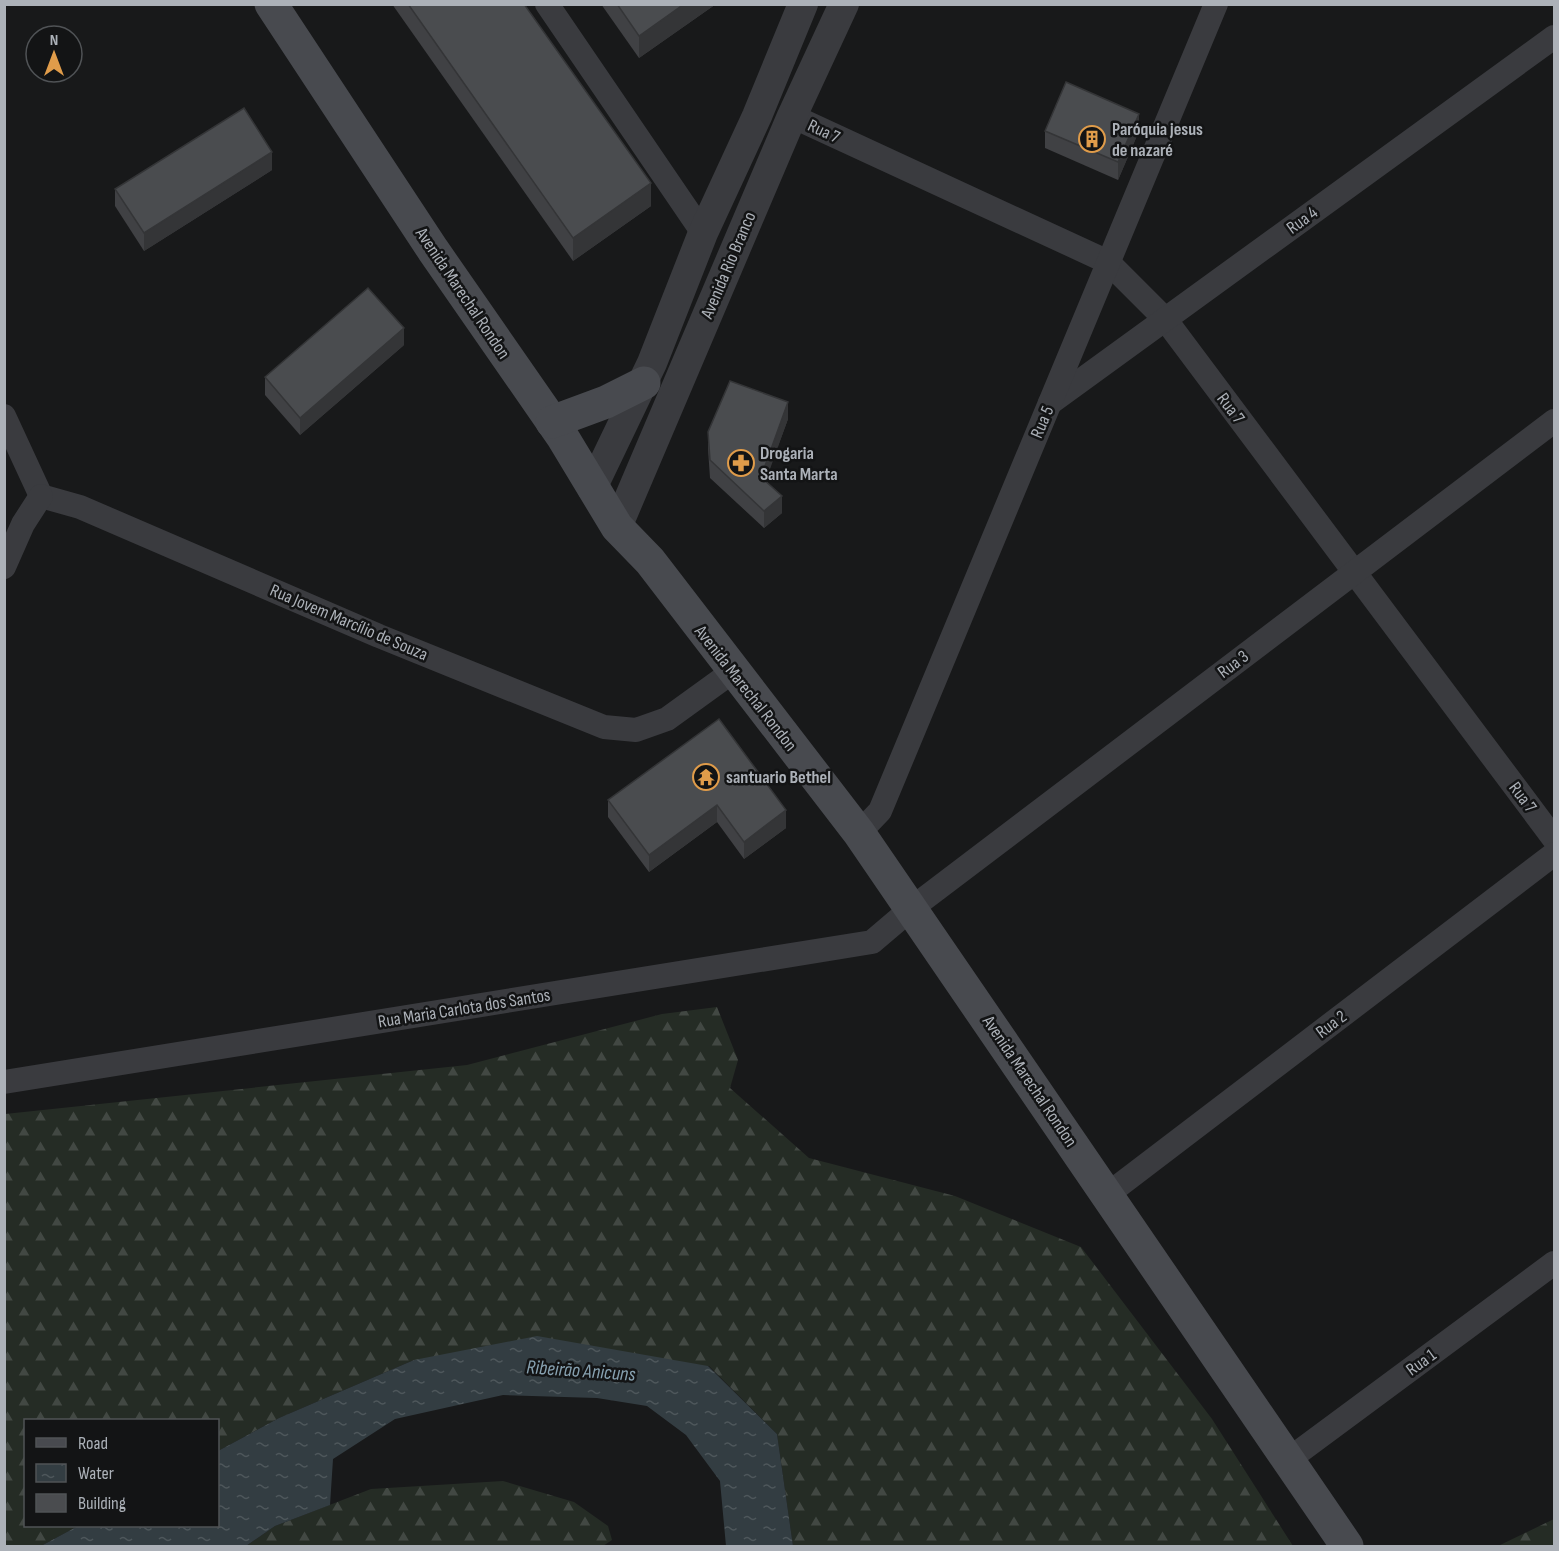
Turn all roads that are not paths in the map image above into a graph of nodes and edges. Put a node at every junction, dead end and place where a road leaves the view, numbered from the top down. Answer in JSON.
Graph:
{"nodes":[{"id":1,"x":271,"y":4,"type":"edge"},
{"id":2,"x":546,"y":4,"type":"edge"},
{"id":3,"x":803,"y":4,"type":"edge"},
{"id":4,"x":844,"y":4,"type":"edge"},
{"id":5,"x":1216,"y":4,"type":"edge"},
{"id":6,"x":1554,"y":36,"type":"edge"},
{"id":7,"x":792,"y":116,"type":"junction"},
{"id":8,"x":703,"y":233,"type":"junction"},
{"id":9,"x":1108,"y":262,"type":"junction"},
{"id":10,"x":1165,"y":319,"type":"junction"},
{"id":11,"x":644,"y":383,"type":"junction"},
{"id":12,"x":1050,"y":403,"type":"junction"},
{"id":13,"x":4,"y":416,"type":"edge"},
{"id":14,"x":1554,"y":421,"type":"edge"},
{"id":15,"x":552,"y":422,"type":"junction"},
{"id":16,"x":592,"y":488,"type":"junction"},
{"id":17,"x":40,"y":496,"type":"junction"},
{"id":18,"x":617,"y":527,"type":"junction"},
{"id":19,"x":4,"y":567,"type":"edge"},
{"id":20,"x":1354,"y":572,"type":"junction"},
{"id":21,"x":732,"y":672,"type":"junction"},
{"id":22,"x":859,"y":833,"type":"junction"},
{"id":23,"x":1554,"y":839,"type":"edge"},
{"id":24,"x":1554,"y":854,"type":"edge"},
{"id":25,"x":912,"y":908,"type":"junction"},
{"id":26,"x":4,"y":1082,"type":"edge"},
{"id":27,"x":1108,"y":1194,"type":"junction"},
{"id":28,"x":1554,"y":1263,"type":"edge"},
{"id":29,"x":1288,"y":1460,"type":"junction"},
{"id":30,"x":1347,"y":1546,"type":"edge"}],
"edges":[{"from":1,"to":15,"type":"main road","name":"Avenida Marechal Rondon"},
{"from":2,"to":8,"type":"street"},
{"from":3,"to":8,"type":"street","name":"Avenida Rio Branco"},
{"from":4,"to":7,"type":"street","name":"Avenida Rio Branco"},
{"from":5,"to":9,"type":"street","name":"Rua 5"},
{"from":6,"to":10,"type":"street","name":"Rua 4"},
{"from":7,"to":9,"type":"street","name":"Rua 7"},
{"from":7,"to":18,"type":"street","name":"Avenida Rio Branco"},
{"from":8,"to":11,"type":"street","name":"Avenida Rio Branco"},
{"from":9,"to":10,"type":"street","name":"Rua 7"},
{"from":9,"to":12,"type":"street","name":"Rua 5"},
{"from":10,"to":12,"type":"street","name":"Rua 4"},
{"from":10,"to":20,"type":"street","name":"Rua 7"},
{"from":11,"to":15,"type":"main road"},
{"from":11,"to":16,"type":"street","name":"Avenida Rio Branco"},
{"from":12,"to":22,"type":"street","name":"Rua 5"},
{"from":13,"to":17,"type":"street"},
{"from":14,"to":20,"type":"street","name":"Rua 3"},
{"from":15,"to":16,"type":"main road","name":"Avenida Marechal Rondon"},
{"from":16,"to":18,"type":"main road","name":"Avenida Marechal Rondon"},
{"from":17,"to":19,"type":"street"},
{"from":17,"to":21,"type":"street","name":"Rua Jovem Marcílio de Souza"},
{"from":18,"to":21,"type":"main road","name":"Avenida Marechal Rondon"},
{"from":20,"to":23,"type":"street","name":"Rua 7"},
{"from":20,"to":25,"type":"street","name":"Rua 3"},
{"from":21,"to":22,"type":"main road","name":"Avenida Marechal Rondon"},
{"from":22,"to":25,"type":"main road","name":"Avenida Marechal Rondon"},
{"from":24,"to":27,"type":"street","name":"Rua 2"},
{"from":25,"to":26,"type":"street","name":"Rua Maria Carlota dos Santos"},
{"from":25,"to":27,"type":"main road","name":"Avenida Marechal Rondon"},
{"from":27,"to":29,"type":"main road","name":"Avenida Marechal Rondon"},
{"from":28,"to":29,"type":"street","name":"Rua 1"},
{"from":29,"to":30,"type":"main road","name":"Avenida Marechal Rondon"}]}
